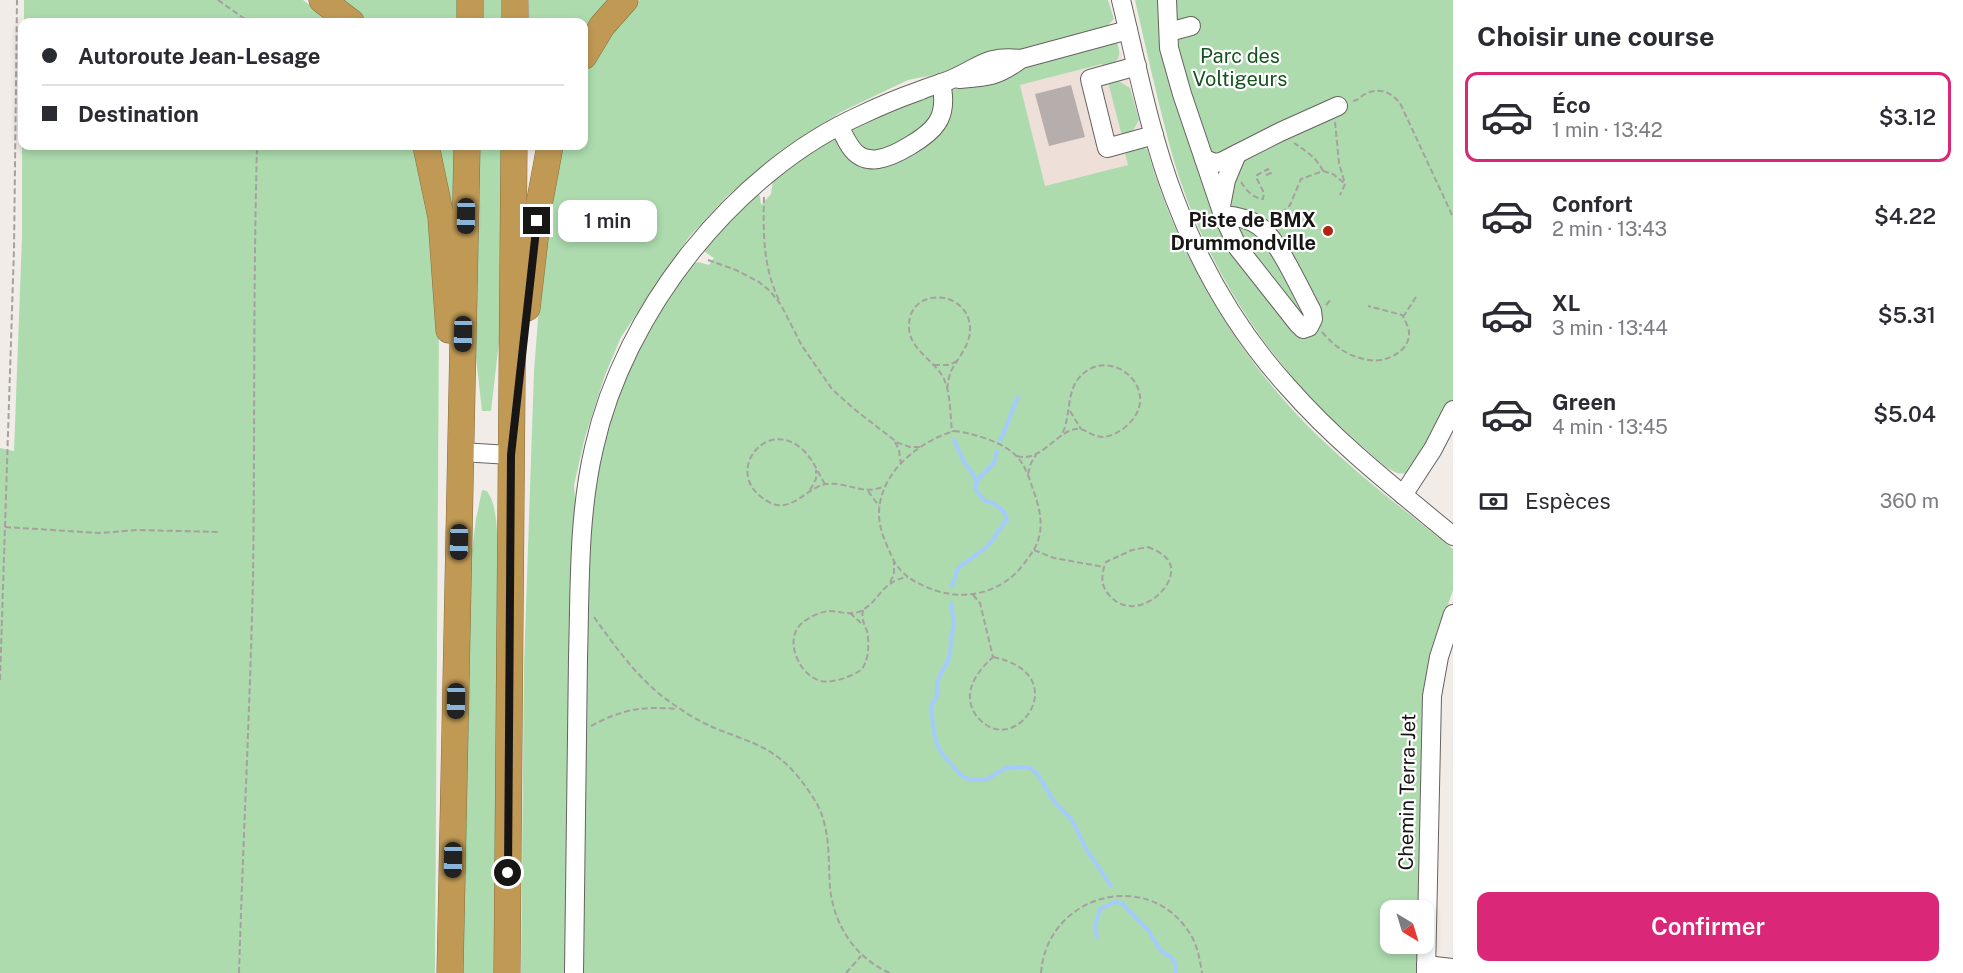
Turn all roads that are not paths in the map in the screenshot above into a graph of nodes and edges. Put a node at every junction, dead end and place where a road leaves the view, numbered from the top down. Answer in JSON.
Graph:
{"nodes":[{"id":1,"x":322,"y":0,"type":"edge"},
{"id":2,"x":470,"y":0,"type":"edge"},
{"id":3,"x":515,"y":0,"type":"edge"},
{"id":4,"x":625,"y":0,"type":"edge"},
{"id":5,"x":1121,"y":0,"type":"edge"},
{"id":6,"x":1167,"y":0,"type":"edge"},
{"id":7,"x":346,"y":18,"type":"edge"},
{"id":8,"x":470,"y":18,"type":"edge"},
{"id":9,"x":514,"y":18,"type":"edge"},
{"id":10,"x":1191,"y":26,"type":"dead end"},
{"id":11,"x":1128,"y":30,"type":"junction"},
{"id":12,"x":1169,"y":32,"type":"junction"},
{"id":13,"x":588,"y":49,"type":"edge"},
{"id":14,"x":1137,"y":66,"type":"junction"},
{"id":15,"x":947,"y":81,"type":"junction"},
{"id":16,"x":1336,"y":107,"type":"road end"},
{"id":17,"x":839,"y":126,"type":"junction"},
{"id":18,"x":1154,"y":135,"type":"junction"},
{"id":19,"x":427,"y":150,"type":"edge"},
{"id":20,"x":467,"y":150,"type":"edge"},
{"id":21,"x":514,"y":150,"type":"edge"},
{"id":22,"x":549,"y":150,"type":"edge"},
{"id":23,"x":1204,"y":159,"type":"junction"},
{"id":24,"x":1234,"y":161,"type":"junction"},
{"id":25,"x":1222,"y":213,"type":"junction"},
{"id":26,"x":689,"y":255,"type":"junction"},
{"id":27,"x":708,"y":260,"type":"road end"},
{"id":28,"x":1453,"y":410,"type":"edge"},
{"id":29,"x":461,"y":452,"type":"junction"},
{"id":30,"x":511,"y":455,"type":"junction"},
{"id":31,"x":1403,"y":495,"type":"junction"},
{"id":32,"x":1453,"y":536,"type":"edge"},
{"id":33,"x":1453,"y":614,"type":"edge"},
{"id":34,"x":1453,"y":968,"type":"edge"},
{"id":35,"x":1426,"y":969,"type":"edge"},
{"id":36,"x":450,"y":973,"type":"edge"},
{"id":37,"x":507,"y":973,"type":"edge"},
{"id":38,"x":574,"y":973,"type":"edge"}],
"edges":[{"from":1,"to":7,"type":"highway"},
{"from":2,"to":8,"type":"highway"},
{"from":3,"to":9,"type":"highway"},
{"from":4,"to":13,"type":"highway"},
{"from":5,"to":11,"type":"street"},
{"from":6,"to":12,"type":"street"},
{"from":10,"to":12,"type":"street"},
{"from":11,"to":14,"type":"street"},
{"from":11,"to":15,"type":"street"},
{"from":12,"to":23,"type":"street"},
{"from":14,"to":18,"type":"street"},
{"from":14,"to":18,"type":"street"},
{"from":15,"to":17,"type":"street"},
{"from":15,"to":17,"type":"street"},
{"from":16,"to":24,"type":"street"},
{"from":17,"to":26,"type":"street"},
{"from":18,"to":31,"type":"street"},
{"from":19,"to":29,"type":"highway"},
{"from":20,"to":29,"type":"highway"},
{"from":21,"to":30,"type":"highway"},
{"from":22,"to":30,"type":"highway"},
{"from":23,"to":24,"type":"street"},
{"from":23,"to":25,"type":"street"},
{"from":24,"to":25,"type":"street"},
{"from":25,"to":25,"type":"street"},
{"from":26,"to":27,"type":"street"},
{"from":26,"to":38,"type":"street"},
{"from":28,"to":31,"type":"street"},
{"from":29,"to":30,"type":"street"},
{"from":29,"to":36,"type":"highway"},
{"from":30,"to":37,"type":"highway"},
{"from":31,"to":32,"type":"street"},
{"from":33,"to":35,"type":"street","name":"Chemin Terra-Jet"},
{"from":34,"to":35,"type":"street"}]}
